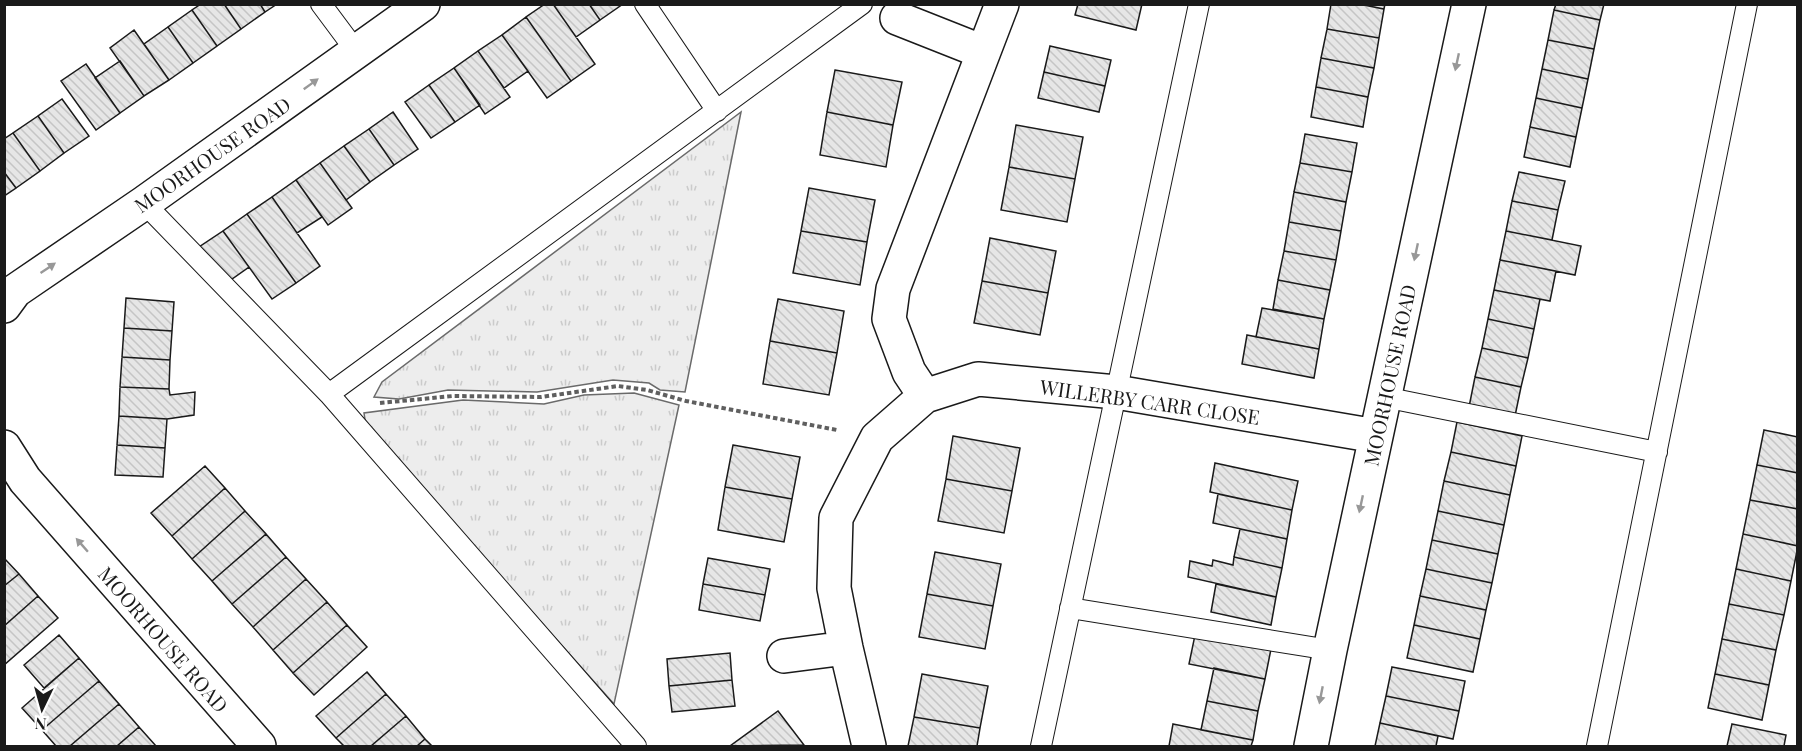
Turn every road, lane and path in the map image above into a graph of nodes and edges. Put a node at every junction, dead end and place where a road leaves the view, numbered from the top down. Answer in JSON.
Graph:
{"nodes":[{"id":1,"x":321,"y":4,"type":"edge"},
{"id":2,"x":423,"y":4,"type":"edge"},
{"id":3,"x":645,"y":4,"type":"edge"},
{"id":4,"x":862,"y":4,"type":"edge"},
{"id":5,"x":1002,"y":4,"type":"edge"},
{"id":6,"x":1199,"y":4,"type":"edge"},
{"id":7,"x":1469,"y":4,"type":"edge"},
{"id":8,"x":1747,"y":4,"type":"edge"},
{"id":9,"x":897,"y":18,"type":"dead end"},
{"id":10,"x":356,"y":51,"type":"junction"},
{"id":11,"x":983,"y":52,"type":"junction"},
{"id":12,"x":717,"y":111,"type":"junction"},
{"id":13,"x":144,"y":203,"type":"junction"},
{"id":14,"x":4,"y":306,"type":"edge"},
{"id":15,"x":1116,"y":392,"type":"junction"},
{"id":16,"x":329,"y":394,"type":"junction"},
{"id":17,"x":925,"y":396,"type":"junction"},
{"id":18,"x":1384,"y":397,"type":"junction"},
{"id":19,"x":1376,"y":436,"type":"junction"},
{"id":20,"x":878,"y":438,"type":"junction"},
{"id":21,"x":4,"y":447,"type":"edge"},
{"id":22,"x":1657,"y":452,"type":"junction"},
{"id":23,"x":1070,"y":608,"type":"junction"},
{"id":24,"x":846,"y":648,"type":"junction"},
{"id":25,"x":1330,"y":650,"type":"junction"},
{"id":26,"x":784,"y":656,"type":"dead end"},
{"id":27,"x":259,"y":747,"type":"edge"},
{"id":28,"x":636,"y":747,"type":"edge"},
{"id":29,"x":869,"y":747,"type":"edge"},
{"id":30,"x":1041,"y":747,"type":"edge"},
{"id":31,"x":1311,"y":747,"type":"edge"},
{"id":32,"x":1597,"y":747,"type":"edge"}],
"edges":[{"from":1,"to":10,"type":"lane"},
{"from":2,"to":10,"type":"street","name":"MOORHOUSE ROAD"},
{"from":3,"to":12,"type":"lane"},
{"from":4,"to":12,"type":"lane"},
{"from":5,"to":11,"type":"street"},
{"from":6,"to":15,"type":"lane"},
{"from":7,"to":18,"type":"street","name":"MOORHOUSE ROAD","one_way":true},
{"from":8,"to":22,"type":"lane"},
{"from":9,"to":11,"type":"street"},
{"from":13,"to":10,"type":"street","name":"MOORHOUSE ROAD","one_way":true},
{"from":11,"to":17,"type":"street"},
{"from":12,"to":16,"type":"lane"},
{"from":14,"to":13,"type":"street","name":"MOORHOUSE ROAD","one_way":true},
{"from":13,"to":16,"type":"lane"},
{"from":15,"to":17,"type":"street","name":"WILLERBY CARR CLOSE"},
{"from":15,"to":19,"type":"street","name":"WILLERBY CARR CLOSE"},
{"from":15,"to":23,"type":"lane"},
{"from":16,"to":20,"type":"path"},
{"from":16,"to":28,"type":"lane"},
{"from":17,"to":20,"type":"street","name":"WILLERBY CARR CLOSE"},
{"from":18,"to":19,"type":"street","name":"MOORHOUSE ROAD"},
{"from":18,"to":22,"type":"lane"},
{"from":19,"to":25,"type":"street","name":"MOORHOUSE ROAD","one_way":true},
{"from":20,"to":24,"type":"street","name":"WILLERBY CARR CLOSE"},
{"from":27,"to":21,"type":"street","name":"MOORHOUSE ROAD","one_way":true},
{"from":22,"to":32,"type":"lane"},
{"from":23,"to":25,"type":"lane"},
{"from":23,"to":30,"type":"lane"},
{"from":24,"to":26,"type":"street"},
{"from":24,"to":29,"type":"street","name":"WILLERBY CARR CLOSE"},
{"from":25,"to":31,"type":"street","name":"MOORHOUSE ROAD","one_way":true}]}
